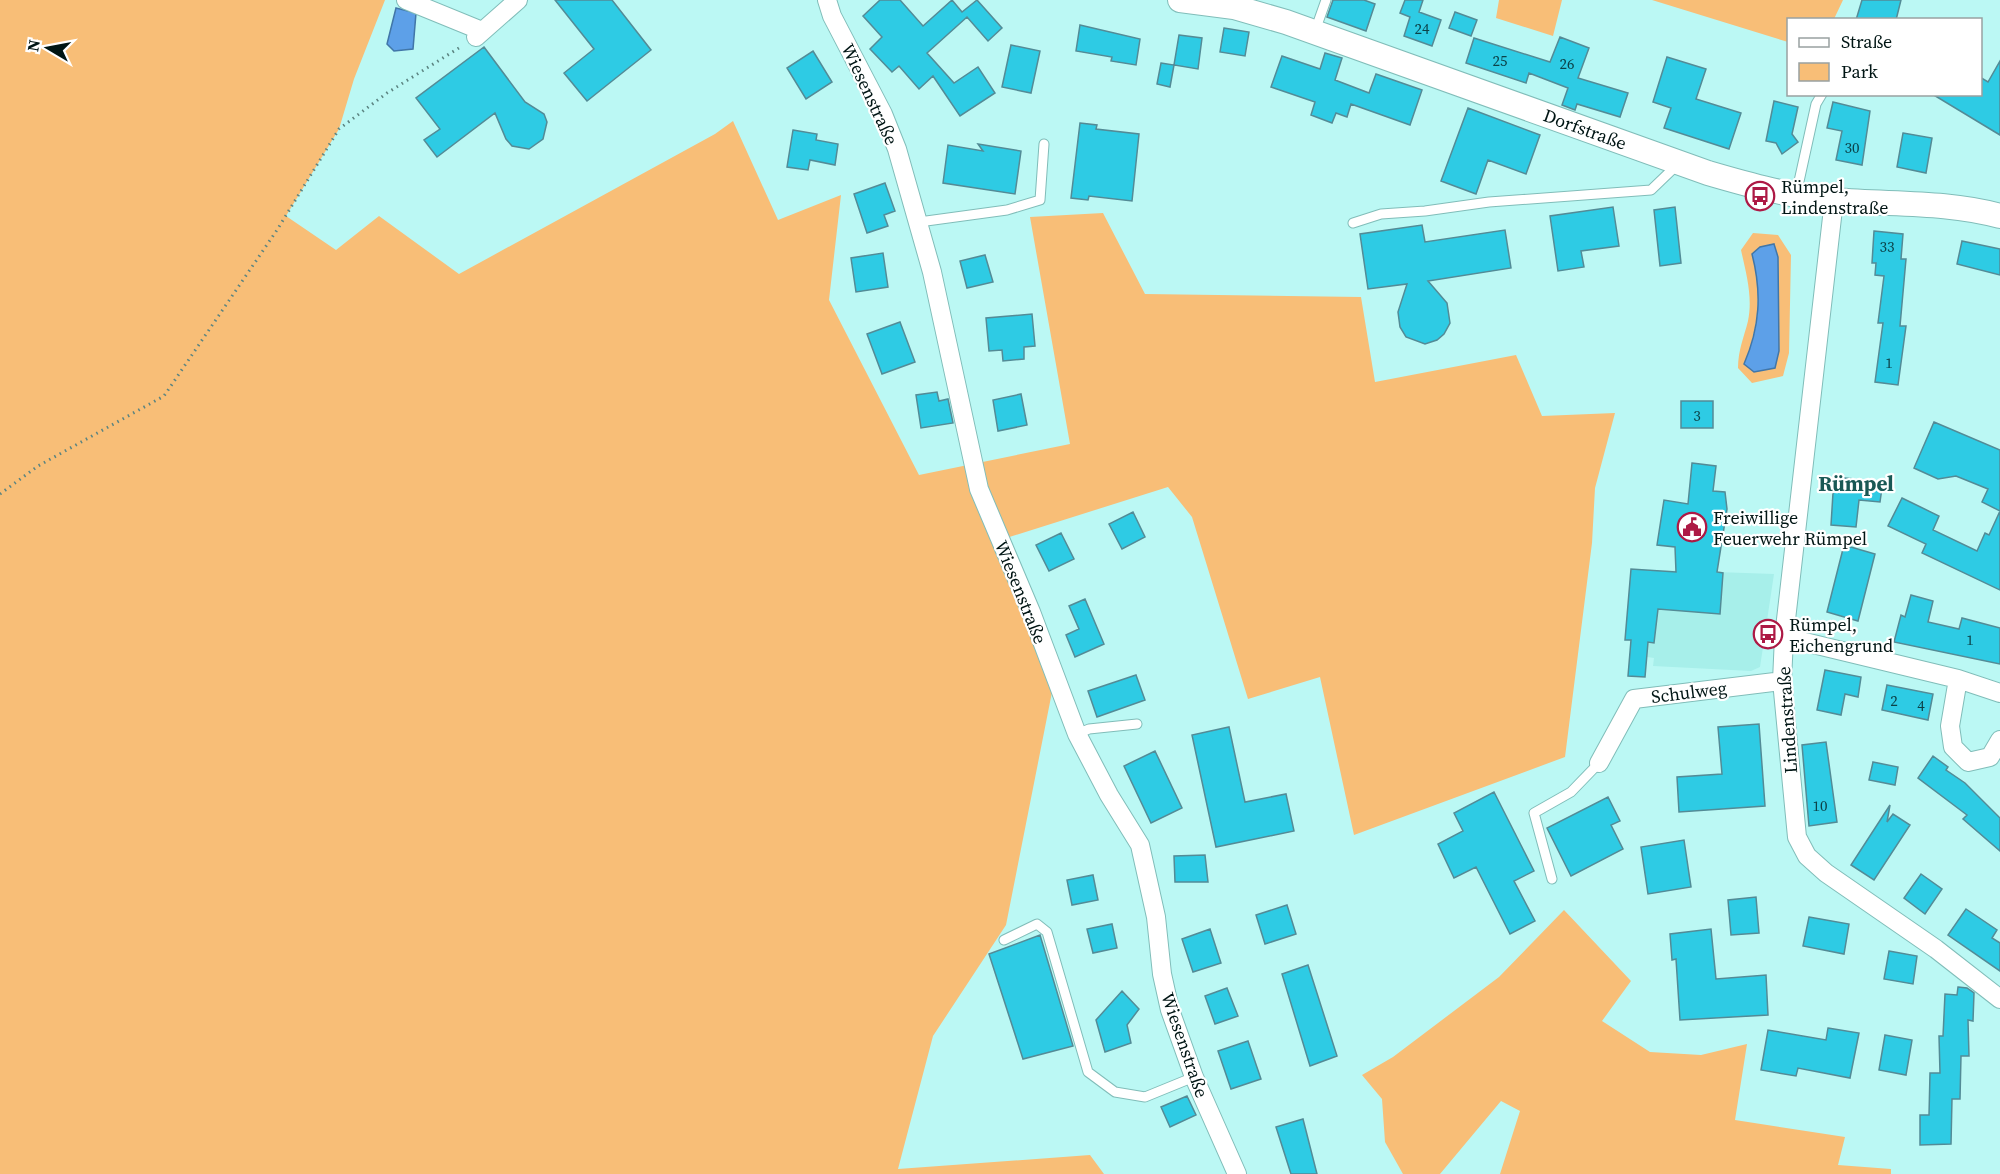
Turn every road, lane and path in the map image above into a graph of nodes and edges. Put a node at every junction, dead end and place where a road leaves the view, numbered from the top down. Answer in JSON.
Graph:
{"nodes":[{"id":1,"x":406,"y":0,"type":"edge"},
{"id":2,"x":518,"y":0,"type":"edge"},
{"id":3,"x":827,"y":0,"type":"edge"},
{"id":4,"x":1180,"y":0,"type":"edge"},
{"id":5,"x":1326,"y":0,"type":"edge"},
{"id":6,"x":1315,"y":31,"type":"junction"},
{"id":7,"x":479,"y":34,"type":"junction"},
{"id":8,"x":1821,"y":96,"type":"edge"},
{"id":9,"x":1044,"y":144,"type":"dead end"},
{"id":10,"x":1678,"y":163,"type":"junction"},
{"id":11,"x":1796,"y":195,"type":"junction"},
{"id":12,"x":1834,"y":200,"type":"junction"},
{"id":13,"x":2000,"y":216,"type":"edge"},
{"id":14,"x":919,"y":222,"type":"junction"},
{"id":15,"x":1353,"y":223,"type":"dead end"},
{"id":16,"x":0,"y":494,"type":"edge"},
{"id":17,"x":1784,"y":637,"type":"junction"},
{"id":18,"x":1958,"y":679,"type":"junction"},
{"id":19,"x":1782,"y":681,"type":"junction"},
{"id":20,"x":2000,"y":693,"type":"edge"},
{"id":21,"x":1137,"y":724,"type":"dead end"},
{"id":22,"x":1077,"y":734,"type":"junction"},
{"id":23,"x":2000,"y":740,"type":"edge"},
{"id":24,"x":1599,"y":763,"type":"joint"},
{"id":25,"x":1552,"y":879,"type":"dead end"},
{"id":26,"x":1004,"y":940,"type":"dead end"},
{"id":27,"x":2000,"y":999,"type":"edge"},
{"id":28,"x":1194,"y":1077,"type":"junction"},
{"id":29,"x":1238,"y":1174,"type":"edge"}],
"edges":[{"from":1,"to":7,"type":"street"},
{"from":2,"to":7,"type":"street"},
{"from":3,"to":14,"type":"street","name":"Wiesenstraße"},
{"from":4,"to":6,"type":"street","name":"Dorfstraße"},
{"from":5,"to":6,"type":"lane"},
{"from":6,"to":10,"type":"street","name":"Dorfstraße"},
{"from":7,"to":16,"type":"path"},
{"from":8,"to":11,"type":"lane"},
{"from":9,"to":14,"type":"lane"},
{"from":10,"to":11,"type":"street","name":"Dorfstraße"},
{"from":10,"to":15,"type":"lane"},
{"from":11,"to":12,"type":"street","name":"Dorfstraße"},
{"from":12,"to":13,"type":"street","name":"Dorfstraße"},
{"from":12,"to":17,"type":"street","name":"Lindenstraße"},
{"from":14,"to":22,"type":"street","name":"Wiesenstraße"},
{"from":17,"to":18,"type":"street"},
{"from":17,"to":19,"type":"street","name":"Lindenstraße"},
{"from":18,"to":20,"type":"street"},
{"from":18,"to":23,"type":"street"},
{"from":19,"to":24,"type":"street","name":"Schulweg"},
{"from":19,"to":27,"type":"street","name":"Lindenstraße"},
{"from":21,"to":22,"type":"lane"},
{"from":22,"to":28,"type":"street","name":"Wiesenstraße"},
{"from":24,"to":25,"type":"lane"},
{"from":26,"to":28,"type":"lane"},
{"from":28,"to":29,"type":"street","name":"Wiesenstraße"}]}
